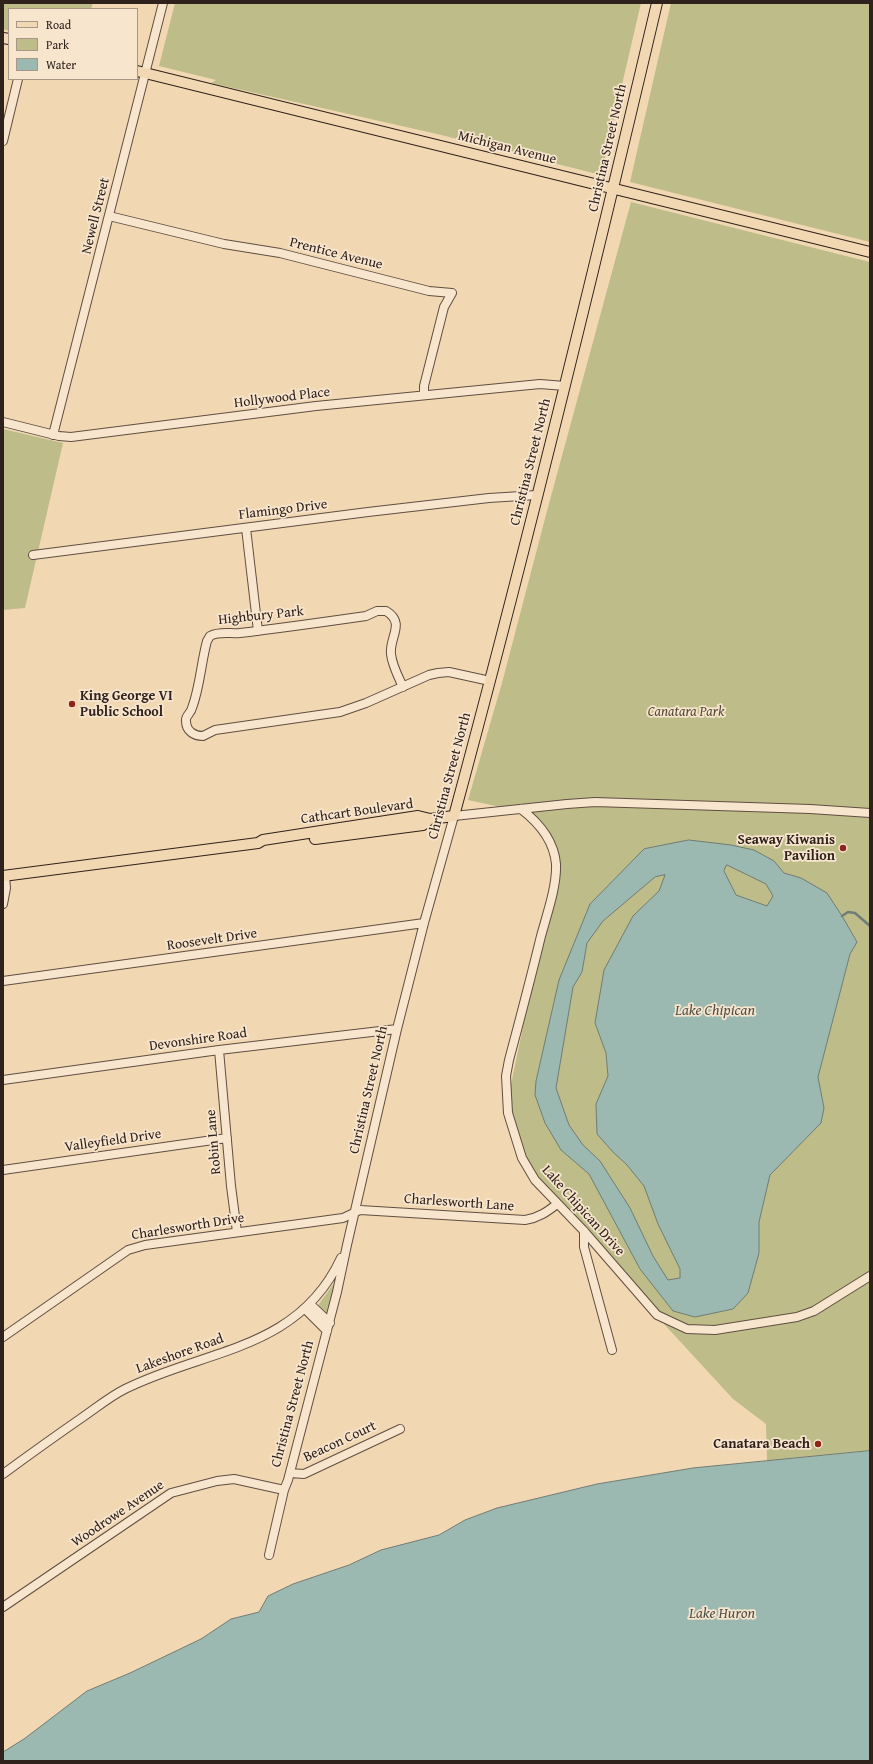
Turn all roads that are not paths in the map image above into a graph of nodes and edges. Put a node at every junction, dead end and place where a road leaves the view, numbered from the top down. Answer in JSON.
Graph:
{"nodes":[{"id":1,"x":163,"y":3,"type":"edge"},
{"id":2,"x":657,"y":3,"type":"edge"},
{"id":3,"x":141,"y":72,"type":"edge"},
{"id":4,"x":18,"y":80,"type":"edge"},
{"id":5,"x":3,"y":141,"type":"edge"},
{"id":6,"x":613,"y":189,"type":"junction"},
{"id":7,"x":109,"y":216,"type":"junction"},
{"id":8,"x":870,"y":252,"type":"edge"},
{"id":9,"x":565,"y":386,"type":"junction"},
{"id":10,"x":424,"y":395,"type":"junction"},
{"id":11,"x":3,"y":422,"type":"edge"},
{"id":12,"x":53,"y":434,"type":"junction"},
{"id":13,"x":537,"y":495,"type":"junction"},
{"id":14,"x":246,"y":528,"type":"junction"},
{"id":15,"x":33,"y":555,"type":"dead end"},
{"id":16,"x":258,"y":631,"type":"junction"},
{"id":17,"x":490,"y":681,"type":"junction"},
{"id":18,"x":403,"y":687,"type":"junction"},
{"id":19,"x":521,"y":809,"type":"junction"},
{"id":20,"x":870,"y":813,"type":"edge"},
{"id":21,"x":454,"y":816,"type":"junction"},
{"id":22,"x":4,"y":876,"type":"edge"},
{"id":23,"x":3,"y":904,"type":"edge"},
{"id":24,"x":424,"y":924,"type":"junction"},
{"id":25,"x":3,"y":981,"type":"edge"},
{"id":26,"x":397,"y":1029,"type":"junction"},
{"id":27,"x":219,"y":1050,"type":"junction"},
{"id":28,"x":3,"y":1080,"type":"edge"},
{"id":29,"x":227,"y":1138,"type":"junction"},
{"id":30,"x":3,"y":1170,"type":"edge"},
{"id":31,"x":557,"y":1204,"type":"junction"},
{"id":32,"x":354,"y":1213,"type":"junction"},
{"id":33,"x":584,"y":1231,"type":"junction"},
{"id":34,"x":237,"y":1232,"type":"junction"},
{"id":35,"x":347,"y":1245,"type":"junction"},
{"id":36,"x":870,"y":1276,"type":"edge"},
{"id":37,"x":308,"y":1306,"type":"junction"},
{"id":38,"x":330,"y":1323,"type":"junction"},
{"id":39,"x":327,"y":1331,"type":"junction"},
{"id":40,"x":3,"y":1337,"type":"edge"},
{"id":41,"x":612,"y":1350,"type":"dead end"},
{"id":42,"x":400,"y":1429,"type":"dead end"},
{"id":43,"x":290,"y":1473,"type":"junction"},
{"id":44,"x":3,"y":1474,"type":"edge"},
{"id":45,"x":284,"y":1490,"type":"junction"},
{"id":46,"x":270,"y":1555,"type":"dead end"},
{"id":47,"x":3,"y":1607,"type":"edge"}],
"edges":[{"from":1,"to":3,"type":"street","name":"Newell Street"},
{"from":2,"to":6,"type":"main road","name":"Christina Street North"},
{"from":3,"to":6,"type":"main road","name":"Michigan Avenue"},
{"from":3,"to":7,"type":"street","name":"Newell Street"},
{"from":4,"to":5,"type":"street"},
{"from":6,"to":8,"type":"main road","name":"Michigan Avenue"},
{"from":6,"to":9,"type":"main road","name":"Christina Street North"},
{"from":7,"to":10,"type":"street","name":"Prentice Avenue"},
{"from":7,"to":12,"type":"street","name":"Newell Street"},
{"from":9,"to":10,"type":"street","name":"Hollywood Place"},
{"from":9,"to":13,"type":"main road","name":"Christina Street North"},
{"from":10,"to":12,"type":"street","name":"Hollywood Place"},
{"from":11,"to":12,"type":"street","name":"Hollywood Place"},
{"from":13,"to":14,"type":"street","name":"Flamingo Drive"},
{"from":13,"to":17,"type":"main road","name":"Christina Street North"},
{"from":14,"to":15,"type":"street","name":"Flamingo Drive"},
{"from":14,"to":16,"type":"street"},
{"from":16,"to":18,"type":"street","name":"Highbury Park"},
{"from":16,"to":18,"type":"street","name":"Highbury Park"},
{"from":17,"to":18,"type":"street","name":"Highbury Park"},
{"from":17,"to":21,"type":"main road","name":"Christina Street North"},
{"from":19,"to":20,"type":"street"},
{"from":19,"to":21,"type":"street"},
{"from":19,"to":31,"type":"street","name":"Lake Chipican Drive"},
{"from":21,"to":22,"type":"main road","name":"Cathcart Boulevard"},
{"from":21,"to":24,"type":"street","name":"Christina Street North"},
{"from":22,"to":23,"type":"street"},
{"from":24,"to":25,"type":"street","name":"Roosevelt Drive"},
{"from":24,"to":26,"type":"street","name":"Christina Street North"},
{"from":26,"to":27,"type":"street","name":"Devonshire Road"},
{"from":26,"to":32,"type":"street","name":"Christina Street North"},
{"from":27,"to":28,"type":"street","name":"Devonshire Road"},
{"from":27,"to":29,"type":"street","name":"Robin Lane"},
{"from":29,"to":30,"type":"street","name":"Valleyfield Drive"},
{"from":29,"to":34,"type":"street","name":"Robin Lane"},
{"from":31,"to":32,"type":"street","name":"Charlesworth Lane"},
{"from":31,"to":33,"type":"street","name":"Lake Chipican Drive"},
{"from":32,"to":34,"type":"street","name":"Charlesworth Drive"},
{"from":32,"to":35,"type":"street","name":"Christina Street North"},
{"from":33,"to":36,"type":"street","name":"Lake Chipican Drive"},
{"from":33,"to":41,"type":"street"},
{"from":34,"to":40,"type":"street","name":"Charlesworth Drive"},
{"from":35,"to":37,"type":"street","name":"Lakeshore Road"},
{"from":35,"to":38,"type":"street","name":"Christina Street North"},
{"from":37,"to":38,"type":"street"},
{"from":37,"to":39,"type":"street"},
{"from":37,"to":44,"type":"street","name":"Lakeshore Road"},
{"from":38,"to":39,"type":"street","name":"Christina Street North"},
{"from":39,"to":43,"type":"street","name":"Christina Street North"},
{"from":42,"to":43,"type":"street","name":"Beacon Court"},
{"from":43,"to":45,"type":"street","name":"Christina Street North"},
{"from":45,"to":46,"type":"street","name":"Christina Street North"},
{"from":45,"to":47,"type":"street","name":"Woodrowe Avenue"}]}
